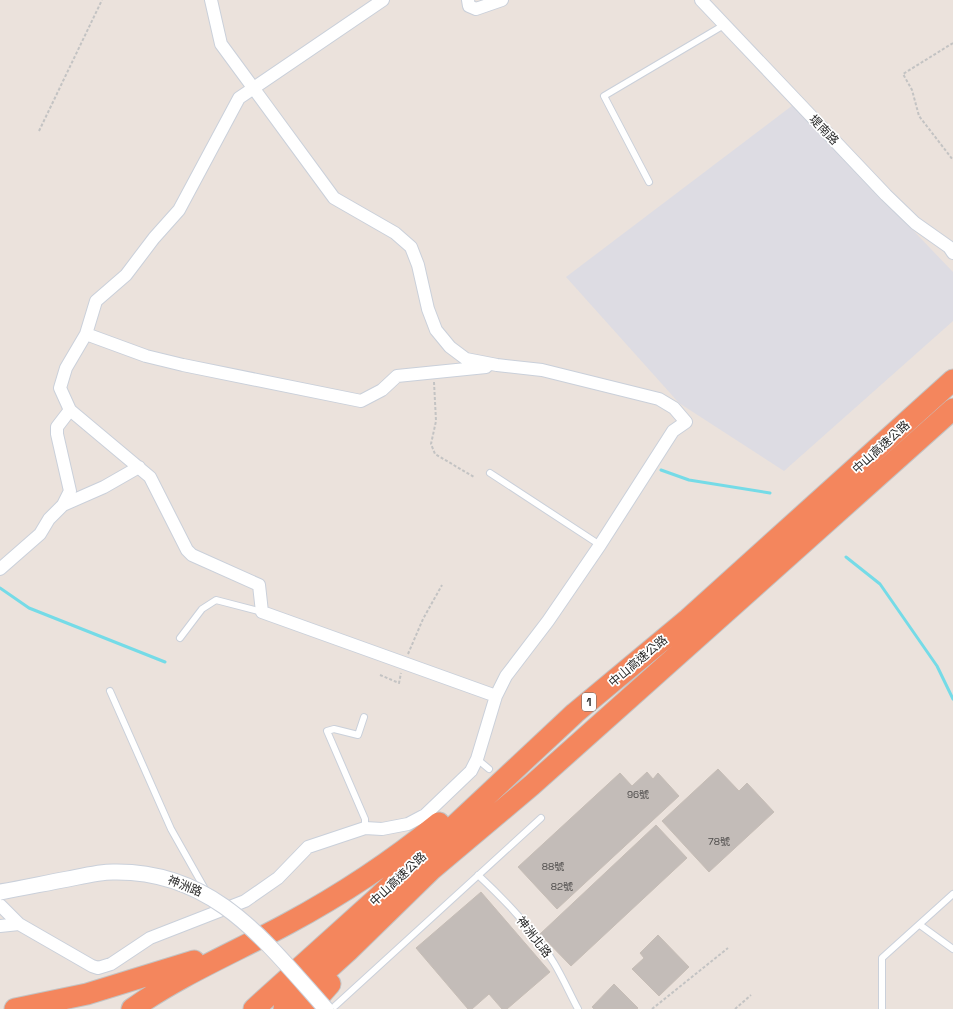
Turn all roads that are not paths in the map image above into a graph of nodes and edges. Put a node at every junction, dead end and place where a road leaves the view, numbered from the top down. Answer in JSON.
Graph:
{"nodes":[{"id":1,"x":212,"y":0,"type":"edge"},
{"id":2,"x":383,"y":0,"type":"edge"},
{"id":3,"x":468,"y":0,"type":"edge"},
{"id":4,"x":502,"y":0,"type":"edge"},
{"id":5,"x":701,"y":0,"type":"edge"},
{"id":6,"x":724,"y":25,"type":"junction"},
{"id":7,"x":254,"y":89,"type":"junction"},
{"id":8,"x":649,"y":182,"type":"dead end"},
{"id":9,"x":953,"y":253,"type":"edge"},
{"id":10,"x":86,"y":334,"type":"junction"},
{"id":11,"x":497,"y":366,"type":"junction"},
{"id":12,"x":953,"y":380,"type":"edge"},
{"id":13,"x":70,"y":410,"type":"junction"},
{"id":14,"x":950,"y":412,"type":"edge"},
{"id":15,"x":139,"y":467,"type":"junction"},
{"id":16,"x":490,"y":473,"type":"dead end"},
{"id":17,"x":63,"y":505,"type":"junction"},
{"id":18,"x":600,"y":545,"type":"junction"},
{"id":19,"x":0,"y":570,"type":"edge"},
{"id":20,"x":262,"y":612,"type":"junction"},
{"id":21,"x":180,"y":638,"type":"dead end"},
{"id":22,"x":110,"y":690,"type":"dead end"},
{"id":23,"x":496,"y":696,"type":"junction"},
{"id":24,"x":575,"y":713,"type":"junction"},
{"id":25,"x":364,"y":717,"type":"dead end"},
{"id":26,"x":477,"y":759,"type":"junction"},
{"id":27,"x":489,"y":769,"type":"dead end"},
{"id":28,"x":541,"y":818,"type":"dead end"},
{"id":29,"x":365,"y":828,"type":"junction"},
{"id":30,"x":431,"y":870,"type":"junction"},
{"id":31,"x":478,"y":875,"type":"junction"},
{"id":32,"x":0,"y":893,"type":"edge"},
{"id":33,"x":953,"y":894,"type":"edge"},
{"id":34,"x":0,"y":905,"type":"edge"},
{"id":35,"x":217,"y":911,"type":"junction"},
{"id":36,"x":18,"y":924,"type":"junction"},
{"id":37,"x":287,"y":924,"type":"junction"},
{"id":38,"x":920,"y":925,"type":"junction"},
{"id":39,"x":0,"y":926,"type":"edge"},
{"id":40,"x":953,"y":949,"type":"edge"},
{"id":41,"x":140,"y":1004,"type":"edge"},
{"id":42,"x":330,"y":1007,"type":"edge"},
{"id":43,"x":16,"y":1009,"type":"edge"},
{"id":44,"x":254,"y":1009,"type":"edge"},
{"id":45,"x":284,"y":1009,"type":"edge"},
{"id":46,"x":308,"y":1009,"type":"edge"},
{"id":47,"x":316,"y":1009,"type":"edge"},
{"id":48,"x":578,"y":1009,"type":"edge"},
{"id":49,"x":882,"y":1009,"type":"edge"}],
"edges":[{"from":1,"to":7,"type":"street"},
{"from":2,"to":7,"type":"street"},
{"from":3,"to":4,"type":"street"},
{"from":5,"to":6,"type":"street","name":"堤南路"},
{"from":6,"to":8,"type":"lane"},
{"from":6,"to":9,"type":"street","name":"堤南路"},
{"from":7,"to":10,"type":"street"},
{"from":7,"to":11,"type":"street"},
{"from":10,"to":11,"type":"street"},
{"from":10,"to":13,"type":"street"},
{"from":11,"to":18,"type":"street"},
{"from":12,"to":24,"type":"highway","name":"中山高速公路","number":"1"},
{"from":13,"to":15,"type":"street"},
{"from":13,"to":17,"type":"street"},
{"from":14,"to":30,"type":"highway","name":"中山高速公路","number":"1"},
{"from":15,"to":17,"type":"street"},
{"from":15,"to":20,"type":"street"},
{"from":16,"to":18,"type":"lane"},
{"from":17,"to":19,"type":"street"},
{"from":18,"to":23,"type":"street"},
{"from":20,"to":21,"type":"lane"},
{"from":20,"to":23,"type":"street"},
{"from":22,"to":35,"type":"lane"},
{"from":23,"to":26,"type":"street"},
{"from":24,"to":37,"type":"highway"},
{"from":24,"to":44,"type":"highway","name":"中山高速公路","number":"1"},
{"from":25,"to":29,"type":"lane"},
{"from":26,"to":27,"type":"lane"},
{"from":26,"to":29,"type":"street"},
{"from":28,"to":31,"type":"lane"},
{"from":29,"to":35,"type":"street"},
{"from":30,"to":45,"type":"highway","name":"中山高速公路","number":"1"},
{"from":30,"to":46,"type":"highway"},
{"from":31,"to":42,"type":"lane"},
{"from":31,"to":48,"type":"lane","name":"神洲北路"},
{"from":32,"to":42,"type":"street","name":"神洲路","bridge":true},
{"from":32,"to":47,"type":"street","name":"神洲路"},
{"from":33,"to":38,"type":"lane"},
{"from":34,"to":36,"type":"street"},
{"from":35,"to":36,"type":"street"},
{"from":36,"to":39,"type":"street"},
{"from":37,"to":41,"type":"highway"},
{"from":37,"to":43,"type":"highway"},
{"from":38,"to":40,"type":"lane"},
{"from":38,"to":49,"type":"lane"}]}
